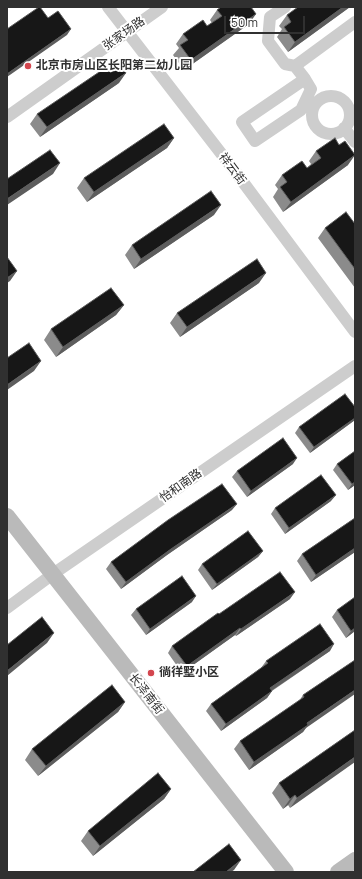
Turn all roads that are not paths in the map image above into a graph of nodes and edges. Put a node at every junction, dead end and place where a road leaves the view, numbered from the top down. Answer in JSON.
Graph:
{"nodes":[{"id":1,"x":108,"y":7,"type":"edge"},
{"id":2,"x":162,"y":7,"type":"edge"},
{"id":3,"x":285,"y":7,"type":"edge"},
{"id":4,"x":355,"y":22,"type":"edge"},
{"id":5,"x":127,"y":32,"type":"junction"},
{"id":6,"x":294,"y":66,"type":"junction"},
{"id":7,"x":304,"y":79,"type":"junction"},
{"id":8,"x":312,"y":100,"type":"junction"},
{"id":9,"x":7,"y":117,"type":"edge"},
{"id":10,"x":344,"y":128,"type":"junction"},
{"id":11,"x":355,"y":142,"type":"edge"},
{"id":12,"x":355,"y":332,"type":"edge"},
{"id":13,"x":355,"y":366,"type":"edge"},
{"id":14,"x":7,"y":516,"type":"edge"},
{"id":15,"x":53,"y":574,"type":"junction"},
{"id":16,"x":7,"y":608,"type":"edge"},
{"id":17,"x":355,"y":860,"type":"edge"},
{"id":18,"x":286,"y":872,"type":"edge"},
{"id":19,"x":338,"y":872,"type":"edge"}],
"edges":[{"from":1,"to":5,"type":"street","name":"祥云街"},
{"from":2,"to":5,"type":"street","name":"张家场路"},
{"from":3,"to":6,"type":"street"},
{"from":4,"to":6,"type":"street"},
{"from":5,"to":9,"type":"street","name":"张家场路"},
{"from":5,"to":12,"type":"street","name":"祥云街"},
{"from":6,"to":7,"type":"street"},
{"from":7,"to":8,"type":"street"},
{"from":7,"to":8,"type":"street"},
{"from":8,"to":10,"type":"street"},
{"from":8,"to":10,"type":"street"},
{"from":10,"to":11,"type":"street"},
{"from":13,"to":15,"type":"street","name":"怡和南路"},
{"from":14,"to":15,"type":"street","name":"长泽南街"},
{"from":15,"to":16,"type":"street","name":"怡和南路"},
{"from":15,"to":18,"type":"street","name":"长泽南街"},
{"from":17,"to":19,"type":"street"}]}
